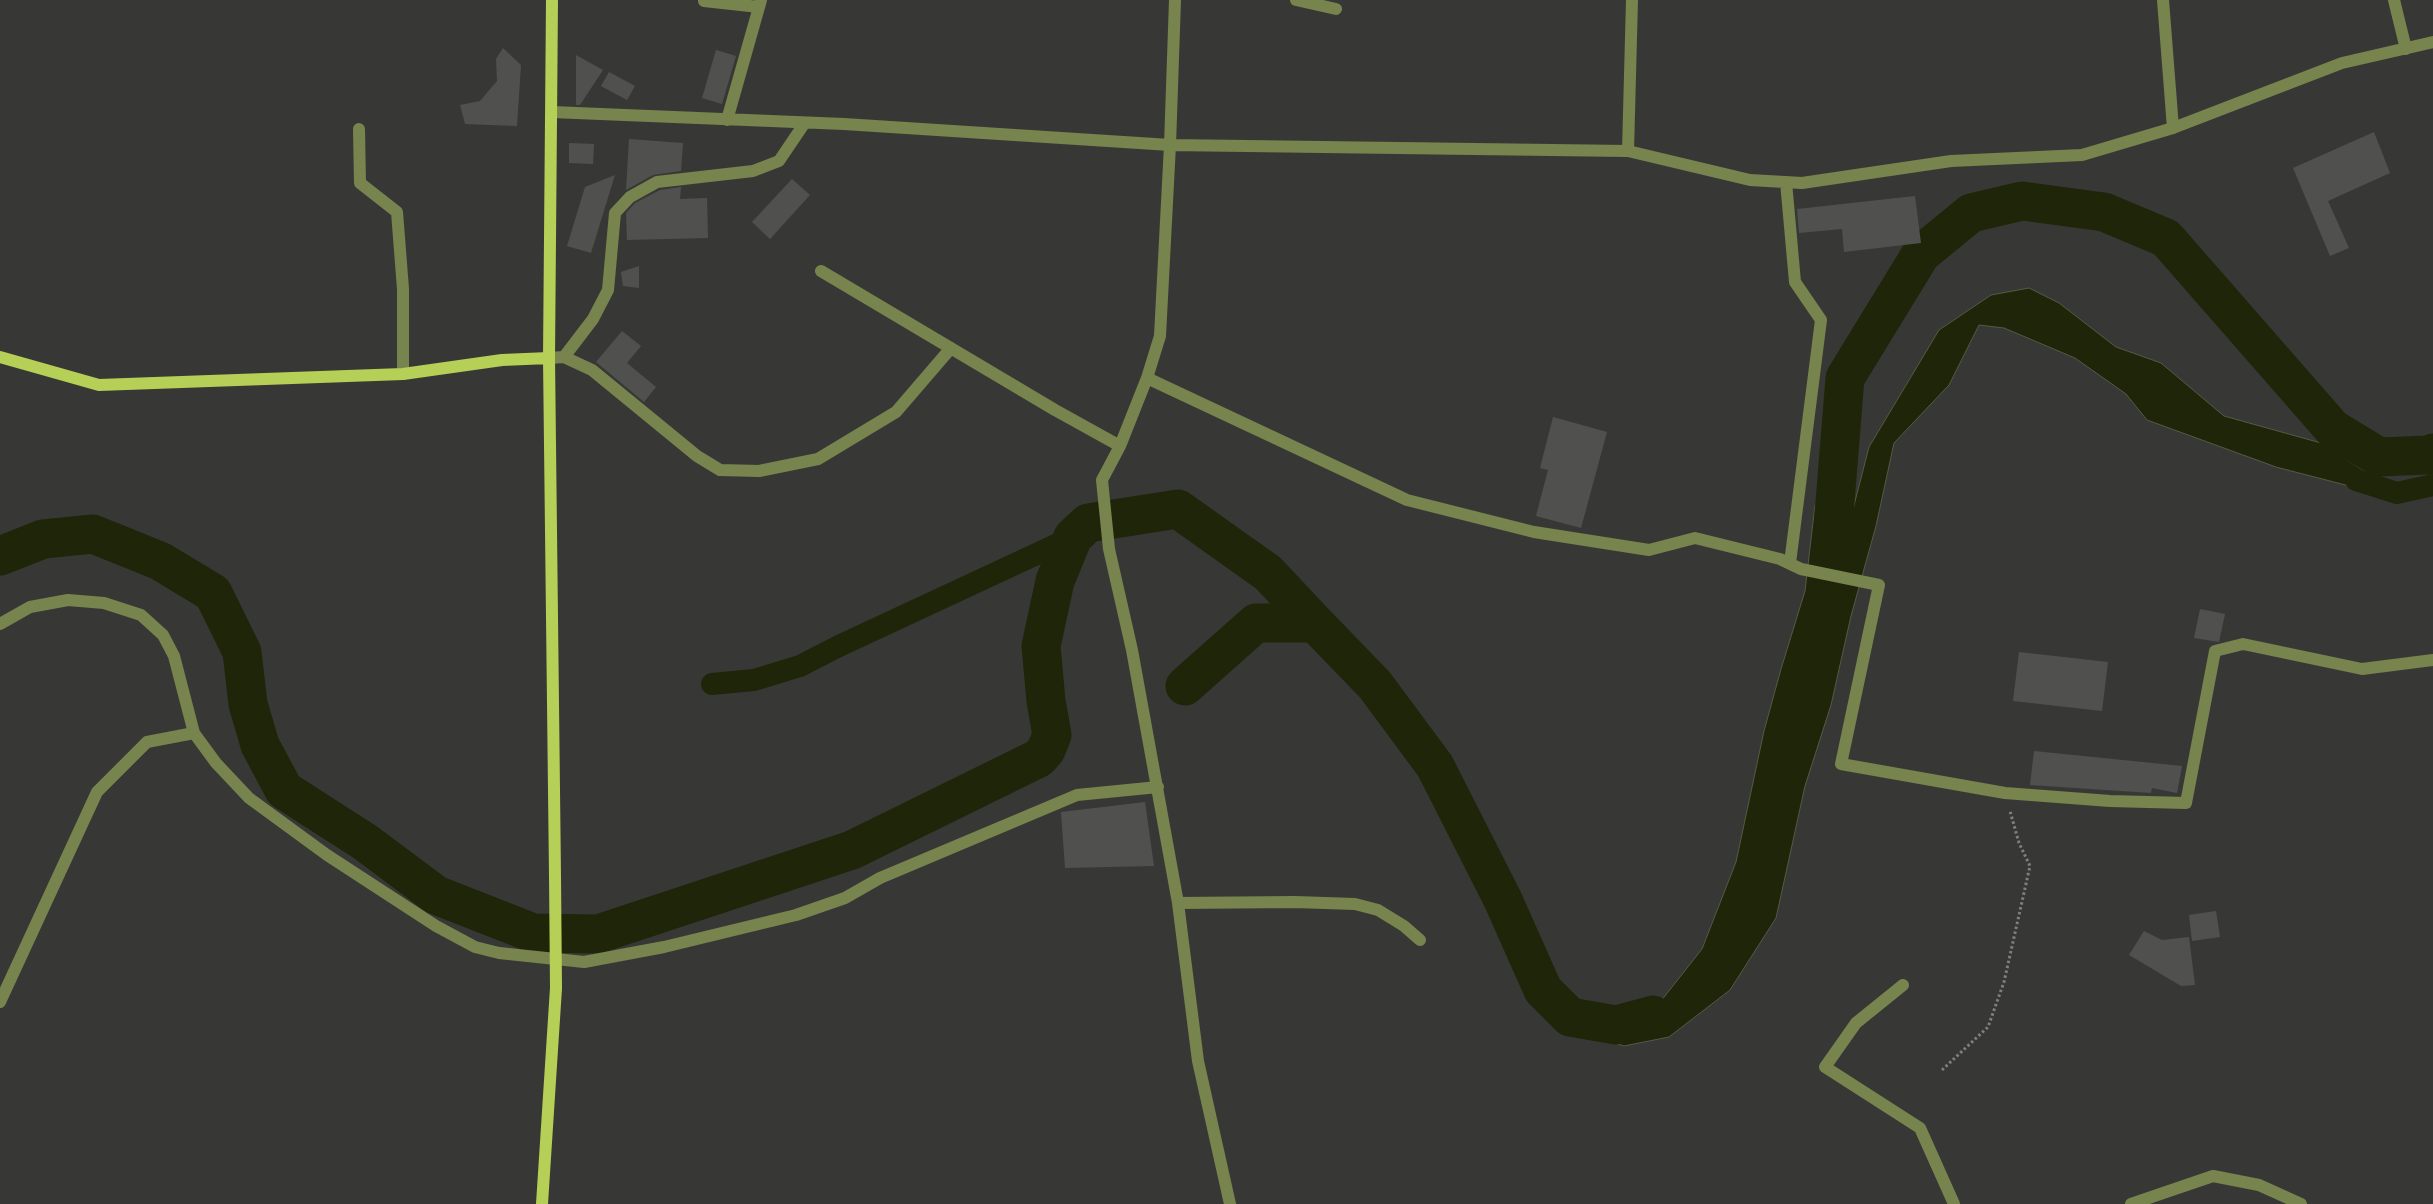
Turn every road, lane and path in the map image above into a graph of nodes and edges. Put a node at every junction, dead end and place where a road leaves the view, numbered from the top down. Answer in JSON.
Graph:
{"nodes":[{"id":1,"x":552,"y":0,"type":"edge"},
{"id":2,"x":1175,"y":0,"type":"edge"},
{"id":3,"x":1296,"y":0,"type":"edge"},
{"id":4,"x":1632,"y":0,"type":"edge"},
{"id":5,"x":2163,"y":0,"type":"edge"},
{"id":6,"x":2394,"y":0,"type":"edge"},
{"id":7,"x":704,"y":1,"type":"dead end"},
{"id":8,"x":760,"y":3,"type":"edge"},
{"id":9,"x":1336,"y":9,"type":"dead end"},
{"id":10,"x":2433,"y":42,"type":"edge"},
{"id":11,"x":2406,"y":49,"type":"junction"},
{"id":12,"x":552,"y":112,"type":"junction"},
{"id":13,"x":727,"y":120,"type":"junction"},
{"id":14,"x":804,"y":124,"type":"junction"},
{"id":15,"x":2173,"y":128,"type":"junction"},
{"id":16,"x":359,"y":129,"type":"dead end"},
{"id":17,"x":1170,"y":144,"type":"junction"},
{"id":18,"x":1628,"y":151,"type":"junction"},
{"id":19,"x":1786,"y":182,"type":"junction"},
{"id":20,"x":821,"y":271,"type":"dead end"},
{"id":21,"x":951,"y":348,"type":"junction"},
{"id":22,"x":0,"y":357,"type":"edge"},
{"id":23,"x":564,"y":357,"type":"junction"},
{"id":24,"x":549,"y":358,"type":"junction"},
{"id":25,"x":403,"y":374,"type":"junction"},
{"id":26,"x":1147,"y":378,"type":"junction"},
{"id":27,"x":1120,"y":446,"type":"junction"},
{"id":28,"x":1796,"y":566,"type":"junction"},
{"id":29,"x":0,"y":624,"type":"edge"},
{"id":30,"x":2433,"y":660,"type":"edge"},
{"id":31,"x":194,"y":734,"type":"junction"},
{"id":32,"x":1158,"y":787,"type":"junction"},
{"id":33,"x":2005,"y":793,"type":"junction"},
{"id":34,"x":1178,"y":903,"type":"junction"},
{"id":35,"x":1420,"y":940,"type":"dead end"},
{"id":36,"x":1903,"y":985,"type":"dead end"},
{"id":37,"x":0,"y":1002,"type":"edge"},
{"id":38,"x":1942,"y":1070,"type":"dead end"},
{"id":39,"x":542,"y":1204,"type":"edge"},
{"id":40,"x":1230,"y":1204,"type":"edge"},
{"id":41,"x":1954,"y":1204,"type":"edge"},
{"id":42,"x":2131,"y":1204,"type":"edge"},
{"id":43,"x":2301,"y":1204,"type":"edge"}],
"edges":[{"from":1,"to":12,"type":"main road"},
{"from":2,"to":17,"type":"street"},
{"from":3,"to":9,"type":"street"},
{"from":4,"to":18,"type":"street"},
{"from":5,"to":15,"type":"street"},
{"from":6,"to":11,"type":"street"},
{"from":7,"to":8,"type":"street"},
{"from":8,"to":13,"type":"street"},
{"from":10,"to":11,"type":"street"},
{"from":11,"to":15,"type":"street"},
{"from":12,"to":13,"type":"street"},
{"from":12,"to":24,"type":"main road"},
{"from":13,"to":14,"type":"street"},
{"from":14,"to":17,"type":"street"},
{"from":14,"to":23,"type":"street"},
{"from":15,"to":19,"type":"street"},
{"from":16,"to":25,"type":"street"},
{"from":17,"to":18,"type":"street"},
{"from":17,"to":26,"type":"street"},
{"from":18,"to":19,"type":"street"},
{"from":19,"to":28,"type":"street"},
{"from":20,"to":21,"type":"street"},
{"from":21,"to":23,"type":"street"},
{"from":21,"to":27,"type":"street"},
{"from":22,"to":25,"type":"main road"},
{"from":23,"to":24,"type":"street"},
{"from":24,"to":25,"type":"main road"},
{"from":24,"to":39,"type":"main road","bridge":true},
{"from":26,"to":27,"type":"street"},
{"from":26,"to":28,"type":"street"},
{"from":27,"to":32,"type":"street"},
{"from":28,"to":33,"type":"street"},
{"from":29,"to":31,"type":"street"},
{"from":30,"to":33,"type":"street"},
{"from":31,"to":32,"type":"street"},
{"from":31,"to":37,"type":"street"},
{"from":32,"to":34,"type":"street"},
{"from":33,"to":38,"type":"path"},
{"from":34,"to":35,"type":"street"},
{"from":34,"to":40,"type":"street"},
{"from":36,"to":41,"type":"street"},
{"from":42,"to":43,"type":"street"}]}
